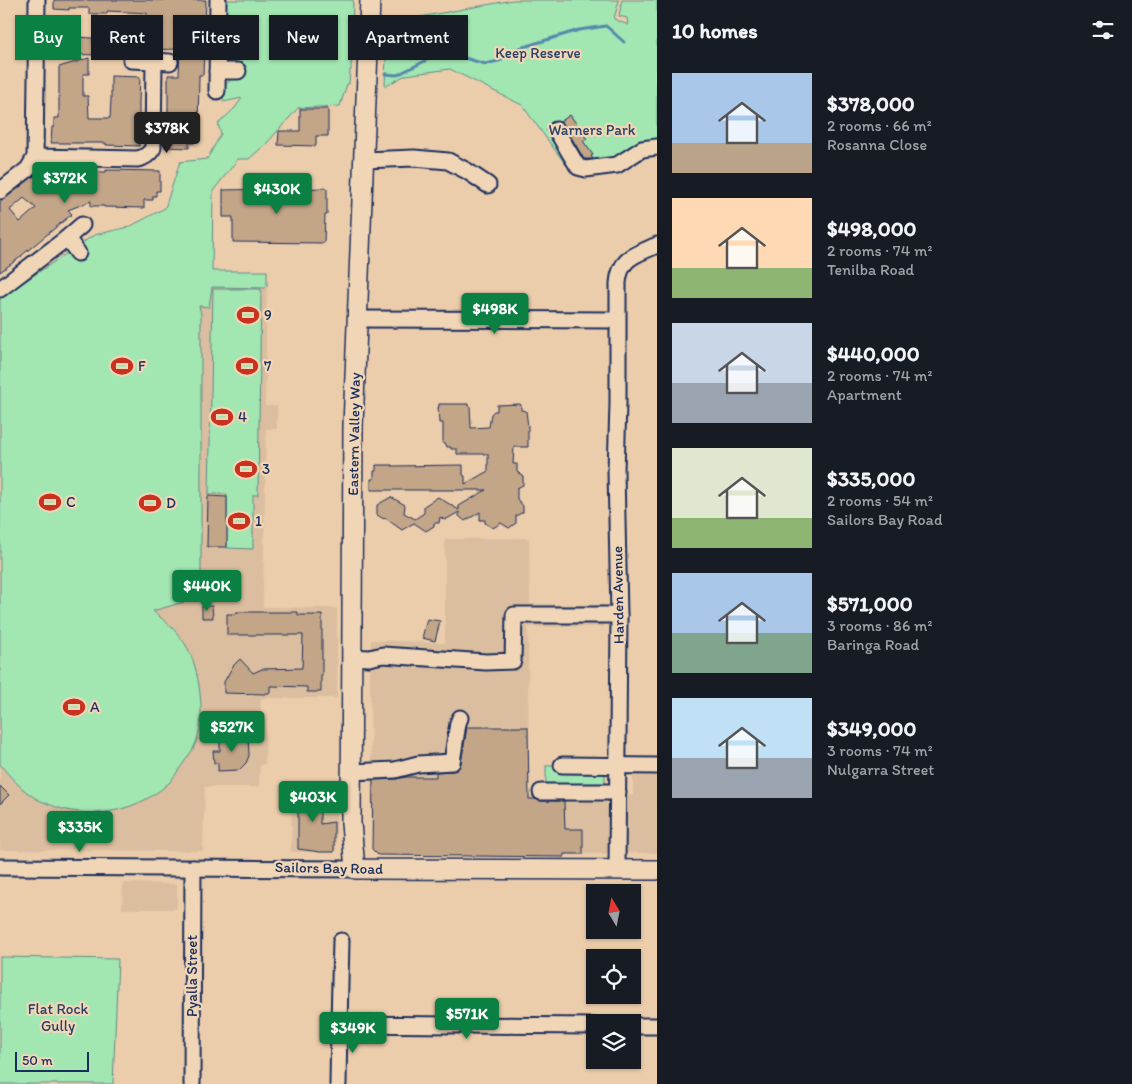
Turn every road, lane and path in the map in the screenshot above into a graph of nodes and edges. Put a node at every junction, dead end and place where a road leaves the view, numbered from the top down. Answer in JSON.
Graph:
{"nodes":[{"id":1,"x":37,"y":0,"type":"edge"},
{"id":2,"x":218,"y":0,"type":"edge"},
{"id":3,"x":370,"y":0,"type":"edge"},
{"id":4,"x":131,"y":60,"type":"dead end"},
{"id":5,"x":217,"y":71,"type":"junction"},
{"id":6,"x":238,"y":71,"type":"dead end"},
{"id":7,"x":217,"y":91,"type":"dead end"},
{"id":8,"x":556,"y":130,"type":"dead end"},
{"id":9,"x":657,"y":147,"type":"edge"},
{"id":10,"x":35,"y":157,"type":"junction"},
{"id":11,"x":364,"y":160,"type":"junction"},
{"id":12,"x":488,"y":185,"type":"dead end"},
{"id":13,"x":0,"y":191,"type":"edge"},
{"id":14,"x":82,"y":225,"type":"dead end"},
{"id":15,"x":67,"y":238,"type":"junction"},
{"id":16,"x":657,"y":245,"type":"edge"},
{"id":17,"x":78,"y":253,"type":"dead end"},
{"id":18,"x":0,"y":289,"type":"edge"},
{"id":19,"x":357,"y":319,"type":"junction"},
{"id":20,"x":618,"y":320,"type":"junction"},
{"id":21,"x":618,"y":615,"type":"junction"},
{"id":22,"x":352,"y":657,"type":"junction"},
{"id":23,"x":460,"y":718,"type":"dead end"},
{"id":24,"x":562,"y":765,"type":"dead end"},
{"id":25,"x":618,"y":766,"type":"junction"},
{"id":26,"x":657,"y":766,"type":"edge"},
{"id":27,"x":351,"y":772,"type":"junction"},
{"id":28,"x":541,"y":792,"type":"dead end"},
{"id":29,"x":618,"y":792,"type":"junction"},
{"id":30,"x":0,"y":867,"type":"edge"},
{"id":31,"x":193,"y":868,"type":"junction"},
{"id":32,"x":355,"y":869,"type":"junction"},
{"id":33,"x":617,"y":870,"type":"junction"},
{"id":34,"x":657,"y":870,"type":"edge"},
{"id":35,"x":341,"y":941,"type":"dead end"},
{"id":36,"x":338,"y":1024,"type":"junction"},
{"id":37,"x":586,"y":1026,"type":"edge"},
{"id":38,"x":641,"y":1026,"type":"edge"},
{"id":39,"x":657,"y":1026,"type":"edge"},
{"id":40,"x":192,"y":1084,"type":"edge"},
{"id":41,"x":338,"y":1084,"type":"edge"}],
"edges":[{"from":1,"to":10,"type":"street"},
{"from":2,"to":5,"type":"street"},
{"from":3,"to":11,"type":"main road","name":"Eastern Valley Way"},
{"from":4,"to":10,"type":"street"},
{"from":5,"to":6,"type":"street"},
{"from":5,"to":7,"type":"street"},
{"from":8,"to":9,"type":"street"},
{"from":10,"to":13,"type":"street"},
{"from":11,"to":12,"type":"street"},
{"from":11,"to":19,"type":"main road","name":"Eastern Valley Way"},
{"from":14,"to":15,"type":"street"},
{"from":15,"to":17,"type":"street"},
{"from":15,"to":18,"type":"street"},
{"from":16,"to":20,"type":"street","name":"Harden Avenue"},
{"from":19,"to":20,"type":"street"},
{"from":19,"to":22,"type":"main road","name":"Eastern Valley Way"},
{"from":20,"to":21,"type":"street","name":"Harden Avenue"},
{"from":21,"to":22,"type":"street"},
{"from":21,"to":25,"type":"street","name":"Harden Avenue"},
{"from":22,"to":27,"type":"main road","name":"Eastern Valley Way"},
{"from":23,"to":27,"type":"street"},
{"from":24,"to":25,"type":"street"},
{"from":25,"to":26,"type":"street"},
{"from":25,"to":29,"type":"street","name":"Harden Avenue"},
{"from":27,"to":32,"type":"main road","name":"Eastern Valley Way"},
{"from":28,"to":29,"type":"street"},
{"from":29,"to":33,"type":"street","name":"Harden Avenue"},
{"from":30,"to":31,"type":"street","name":"Sailors Bay Road"},
{"from":31,"to":32,"type":"street","name":"Sailors Bay Road"},
{"from":31,"to":40,"type":"street","name":"Pyalla Street"},
{"from":32,"to":33,"type":"main road","name":"Sailors Bay Road"},
{"from":33,"to":34,"type":"main road","name":"Sailors Bay Road"},
{"from":35,"to":36,"type":"street"},
{"from":36,"to":37,"type":"street"},
{"from":36,"to":41,"type":"street"},
{"from":38,"to":39,"type":"street"}]}
